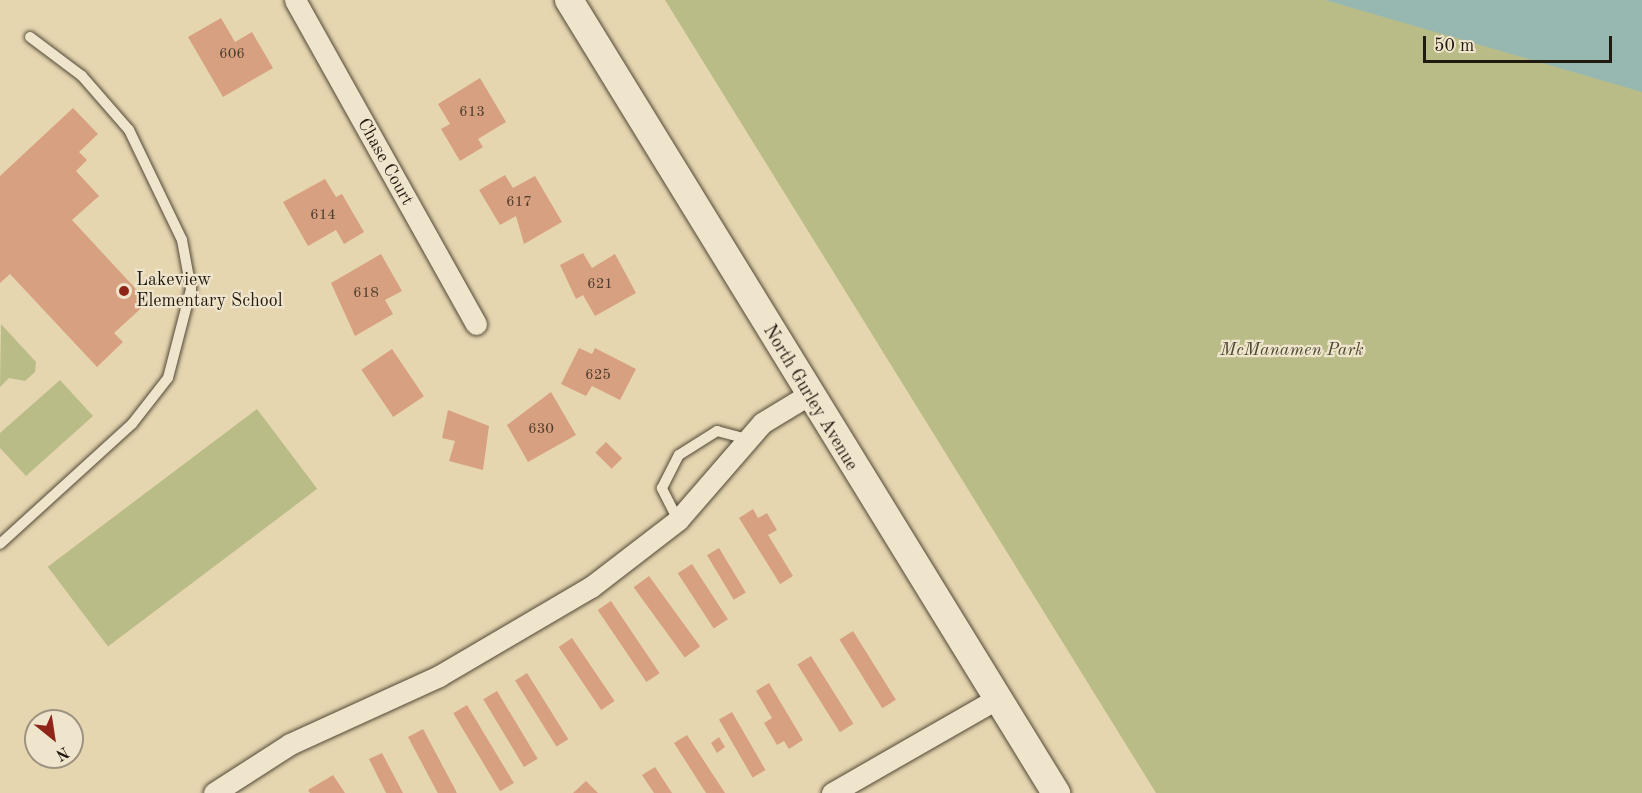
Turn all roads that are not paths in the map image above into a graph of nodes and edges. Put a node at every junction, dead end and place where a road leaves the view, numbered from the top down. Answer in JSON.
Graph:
{"nodes":[{"id":1,"x":295,"y":0,"type":"edge"},
{"id":2,"x":569,"y":0,"type":"edge"},
{"id":3,"x":30,"y":37,"type":"dead end"},
{"id":4,"x":476,"y":324,"type":"dead end"},
{"id":5,"x":808,"y":395,"type":"junction"},
{"id":6,"x":747,"y":439,"type":"junction"},
{"id":7,"x":678,"y":520,"type":"junction"},
{"id":8,"x":0,"y":544,"type":"edge"},
{"id":9,"x":996,"y":699,"type":"junction"},
{"id":10,"x":214,"y":793,"type":"edge"},
{"id":11,"x":832,"y":793,"type":"edge"},
{"id":12,"x":1056,"y":793,"type":"edge"}],
"edges":[{"from":1,"to":4,"type":"street","name":"Chase Court"},
{"from":2,"to":5,"type":"street","name":"North Gurley Avenue"},
{"from":3,"to":8,"type":"lane"},
{"from":5,"to":6,"type":"street"},
{"from":5,"to":9,"type":"street","name":"North Gurley Avenue"},
{"from":6,"to":7,"type":"street"},
{"from":6,"to":7,"type":"lane"},
{"from":7,"to":10,"type":"street"},
{"from":9,"to":11,"type":"street"},
{"from":9,"to":12,"type":"street","name":"North Gurley Avenue"}]}
